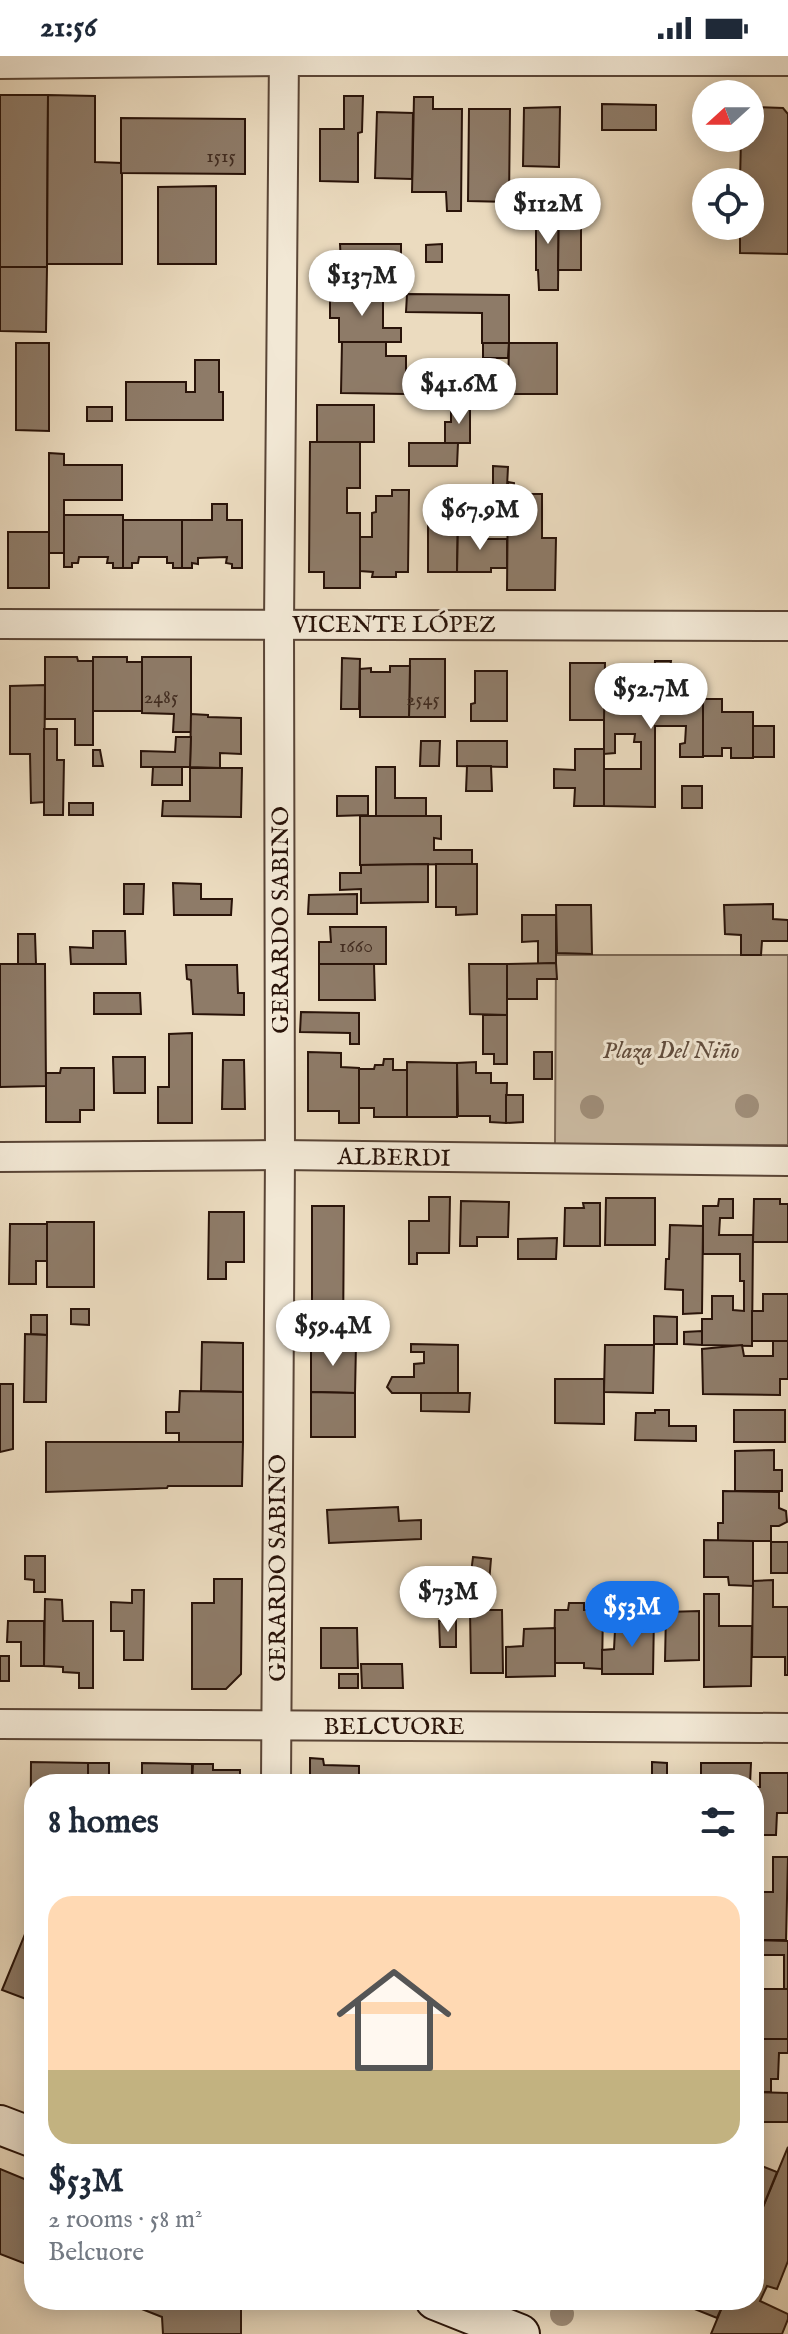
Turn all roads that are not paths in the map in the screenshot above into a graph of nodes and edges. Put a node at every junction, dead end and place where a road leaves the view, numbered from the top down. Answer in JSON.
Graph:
{"nodes":[{"id":1,"x":284,"y":58,"type":"edge"},
{"id":2,"x":788,"y":61,"type":"edge"},
{"id":3,"x":0,"y":64,"type":"edge"},
{"id":4,"x":0,"y":624,"type":"edge"},
{"id":5,"x":279,"y":624,"type":"junction"},
{"id":6,"x":788,"y":626,"type":"edge"},
{"id":7,"x":280,"y":1155,"type":"junction"},
{"id":8,"x":0,"y":1157,"type":"edge"},
{"id":9,"x":788,"y":1161,"type":"edge"},
{"id":10,"x":0,"y":1724,"type":"edge"},
{"id":11,"x":276,"y":1725,"type":"junction"},
{"id":12,"x":788,"y":1728,"type":"edge"},
{"id":13,"x":276,"y":1774,"type":"edge"},
{"id":14,"x":0,"y":2125,"type":"edge"},
{"id":15,"x":24,"y":2134,"type":"edge"},
{"id":16,"x":460,"y":2310,"type":"edge"},
{"id":17,"x":520,"y":2334,"type":"edge"}],
"edges":[{"from":1,"to":2,"type":"street"},
{"from":1,"to":3,"type":"street"},
{"from":1,"to":5,"type":"street","name":"GERARDO SABINO"},
{"from":4,"to":5,"type":"street","name":"VICENTE LÓPEZ"},
{"from":5,"to":6,"type":"street","name":"VICENTE LÓPEZ"},
{"from":5,"to":7,"type":"street","name":"GERARDO SABINO"},
{"from":7,"to":8,"type":"street","name":"ALBERDI"},
{"from":7,"to":9,"type":"street","name":"ALBERDI"},
{"from":7,"to":11,"type":"street","name":"GERARDO SABINO"},
{"from":10,"to":11,"type":"street","name":"BELCUORE"},
{"from":11,"to":12,"type":"street","name":"BELCUORE"},
{"from":11,"to":13,"type":"street","name":"GERARDO SABINO"},
{"from":14,"to":15,"type":"main road"},
{"from":16,"to":17,"type":"main road"}]}
